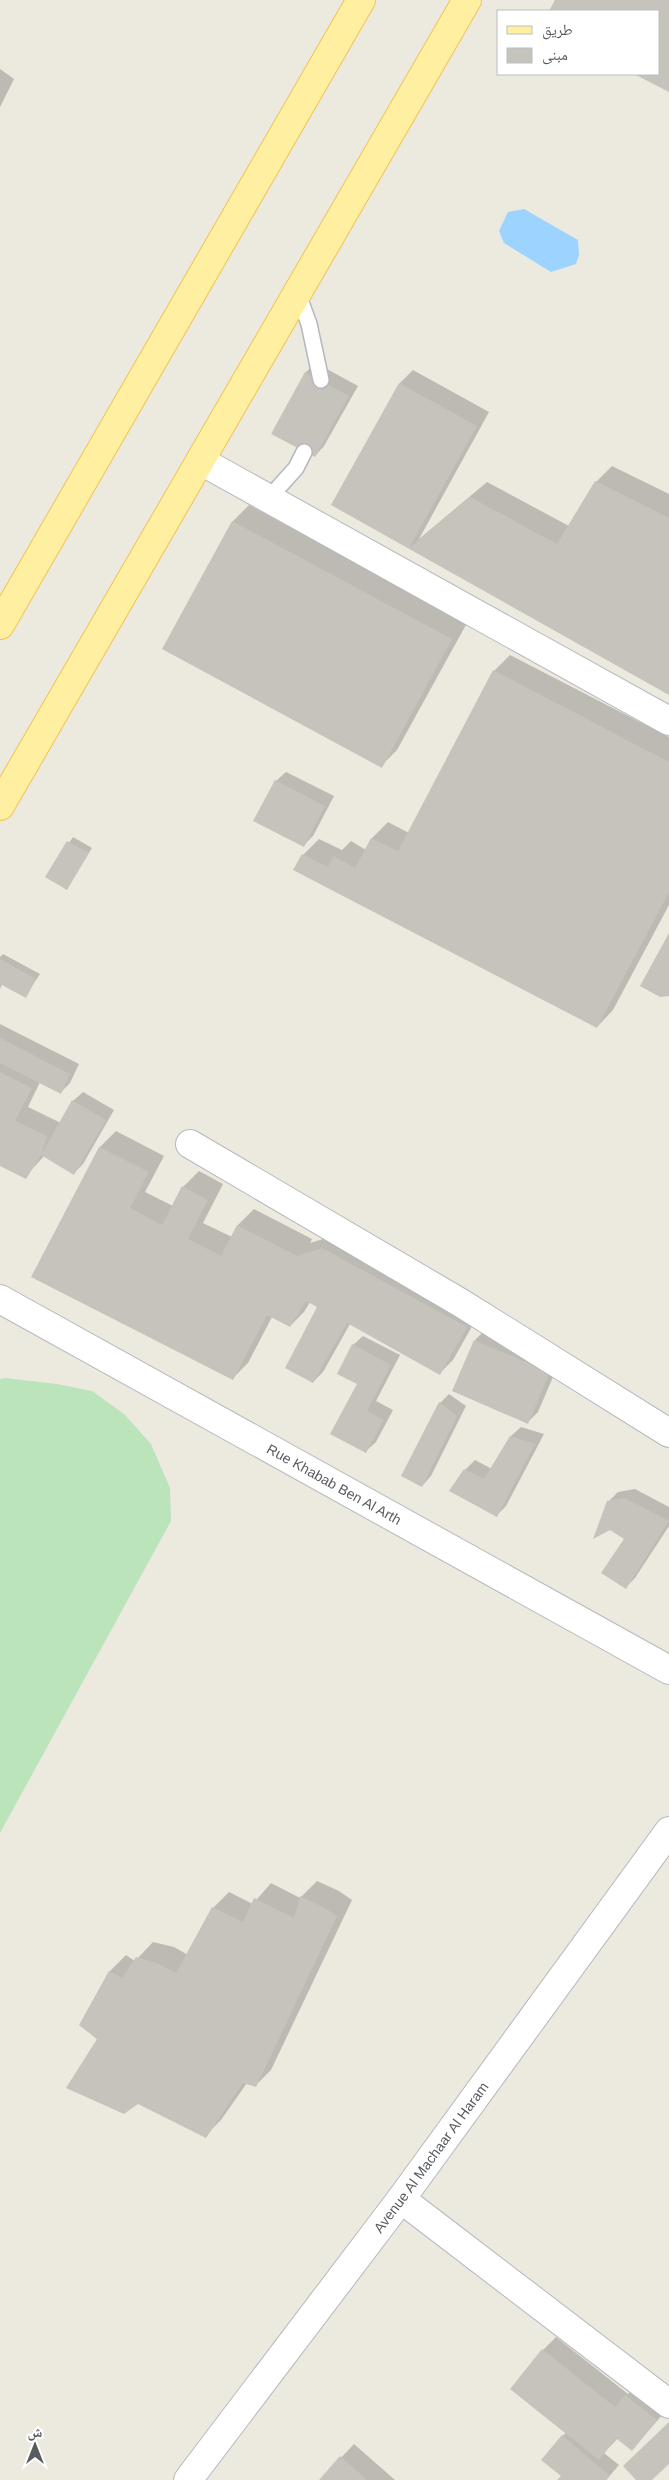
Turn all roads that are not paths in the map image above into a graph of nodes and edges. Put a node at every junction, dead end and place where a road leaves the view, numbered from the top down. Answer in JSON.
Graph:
{"nodes":[{"id":1,"x":361,"y":0,"type":"edge"},
{"id":2,"x":467,"y":0,"type":"edge"},
{"id":3,"x":298,"y":294,"type":"junction"},
{"id":4,"x":321,"y":380,"type":"dead end"},
{"id":5,"x":304,"y":452,"type":"dead end"},
{"id":6,"x":202,"y":461,"type":"junction"},
{"id":7,"x":269,"y":498,"type":"junction"},
{"id":8,"x":0,"y":625,"type":"edge"},
{"id":9,"x":669,"y":721,"type":"edge"},
{"id":10,"x":0,"y":806,"type":"edge"},
{"id":11,"x":190,"y":1144,"type":"dead end"},
{"id":12,"x":0,"y":1298,"type":"edge"},
{"id":13,"x":669,"y":1434,"type":"edge"},
{"id":14,"x":669,"y":1670,"type":"edge"},
{"id":15,"x":669,"y":1831,"type":"edge"},
{"id":16,"x":401,"y":2199,"type":"junction"},
{"id":17,"x":669,"y":2404,"type":"edge"},
{"id":18,"x":188,"y":2480,"type":"edge"}],
"edges":[{"from":1,"to":8,"type":"main road"},
{"from":2,"to":3,"type":"main road"},
{"from":3,"to":4,"type":"lane"},
{"from":3,"to":6,"type":"main road"},
{"from":5,"to":7,"type":"lane"},
{"from":6,"to":7,"type":"street"},
{"from":6,"to":10,"type":"main road"},
{"from":7,"to":9,"type":"street"},
{"from":11,"to":13,"type":"street"},
{"from":12,"to":14,"type":"street","name":"Rue Khabab Ben Al Arth"},
{"from":15,"to":16,"type":"street","name":"Avenue Al Machaar Al Haram"},
{"from":16,"to":17,"type":"street"},
{"from":16,"to":18,"type":"street","name":"Avenue Al Machaar Al Haram"}]}
